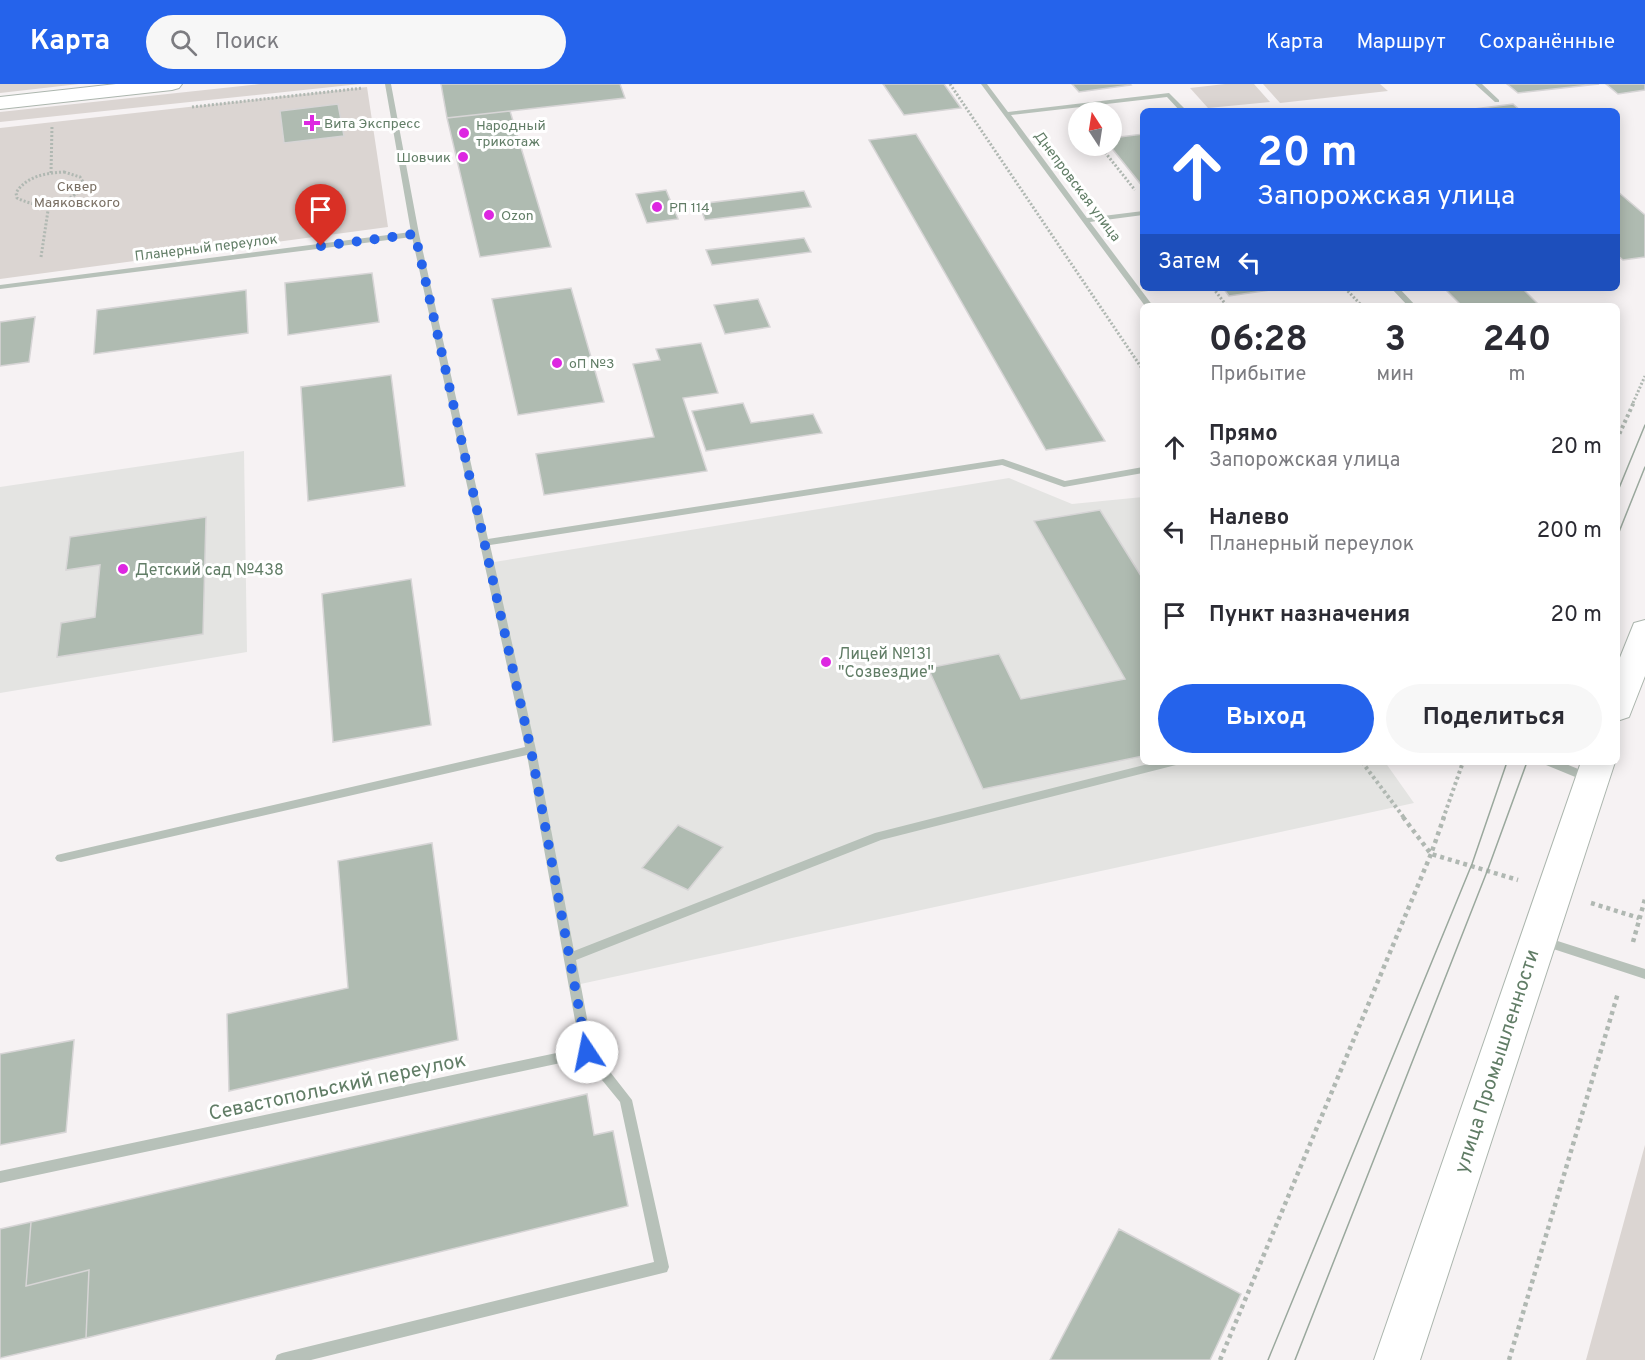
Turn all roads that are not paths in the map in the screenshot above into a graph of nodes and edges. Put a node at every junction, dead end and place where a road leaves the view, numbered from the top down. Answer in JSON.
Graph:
{"nodes":[{"id":1,"x":172,"y":84,"type":"edge"},
{"id":2,"x":388,"y":84,"type":"edge"},
{"id":3,"x":984,"y":84,"type":"edge"},
{"id":4,"x":1478,"y":84,"type":"edge"},
{"id":5,"x":1497,"y":100,"type":"dead end"},
{"id":6,"x":0,"y":103,"type":"edge"},
{"id":7,"x":1181,"y":108,"type":"edge"},
{"id":8,"x":1006,"y":114,"type":"junction"},
{"id":9,"x":1140,"y":213,"type":"edge"},
{"id":10,"x":1085,"y":220,"type":"junction"},
{"id":11,"x":415,"y":234,"type":"junction"},
{"id":12,"x":0,"y":287,"type":"edge"},
{"id":13,"x":1398,"y":291,"type":"edge"},
{"id":14,"x":1147,"y":303,"type":"edge"},
{"id":15,"x":1409,"y":303,"type":"edge"},
{"id":16,"x":1140,"y":471,"type":"edge"},
{"id":17,"x":485,"y":543,"type":"junction"},
{"id":18,"x":1645,"y":631,"type":"edge"},
{"id":19,"x":1620,"y":701,"type":"edge"},
{"id":20,"x":531,"y":750,"type":"junction"},
{"id":21,"x":1160,"y":765,"type":"edge"},
{"id":22,"x":1567,"y":765,"type":"edge"},
{"id":23,"x":1595,"y":770,"type":"edge"},
{"id":24,"x":61,"y":858,"type":"dead end"},
{"id":25,"x":1537,"y":939,"type":"junction"},
{"id":26,"x":568,"y":958,"type":"junction"},
{"id":27,"x":1645,"y":974,"type":"edge"},
{"id":28,"x":587,"y":1052,"type":"junction"},
{"id":29,"x":0,"y":1177,"type":"edge"},
{"id":30,"x":282,"y":1360,"type":"edge"},
{"id":31,"x":1397,"y":1360,"type":"edge"}],
"edges":[{"from":1,"to":6,"type":"main road"},
{"from":2,"to":11,"type":"street"},
{"from":3,"to":8,"type":"street","name":"Днепровская улица"},
{"from":4,"to":5,"type":"street"},
{"from":7,"to":8,"type":"street"},
{"from":8,"to":10,"type":"street","name":"Днепровская улица"},
{"from":9,"to":10,"type":"street"},
{"from":10,"to":14,"type":"street","name":"Днепровская улица"},
{"from":11,"to":12,"type":"street","name":"Планерный переулок"},
{"from":11,"to":17,"type":"street"},
{"from":13,"to":15,"type":"street"},
{"from":16,"to":17,"type":"street"},
{"from":17,"to":20,"type":"street"},
{"from":18,"to":19,"type":"main road"},
{"from":20,"to":24,"type":"street"},
{"from":20,"to":26,"type":"street"},
{"from":21,"to":26,"type":"street"},
{"from":22,"to":23,"type":"street"},
{"from":23,"to":25,"type":"main road","name":"улица Промышленности"},
{"from":25,"to":27,"type":"street"},
{"from":25,"to":31,"type":"main road","name":"улица Промышленности"},
{"from":26,"to":28,"type":"street"},
{"from":28,"to":29,"type":"street","name":"Севастопольский переулок"},
{"from":28,"to":30,"type":"street"}]}
